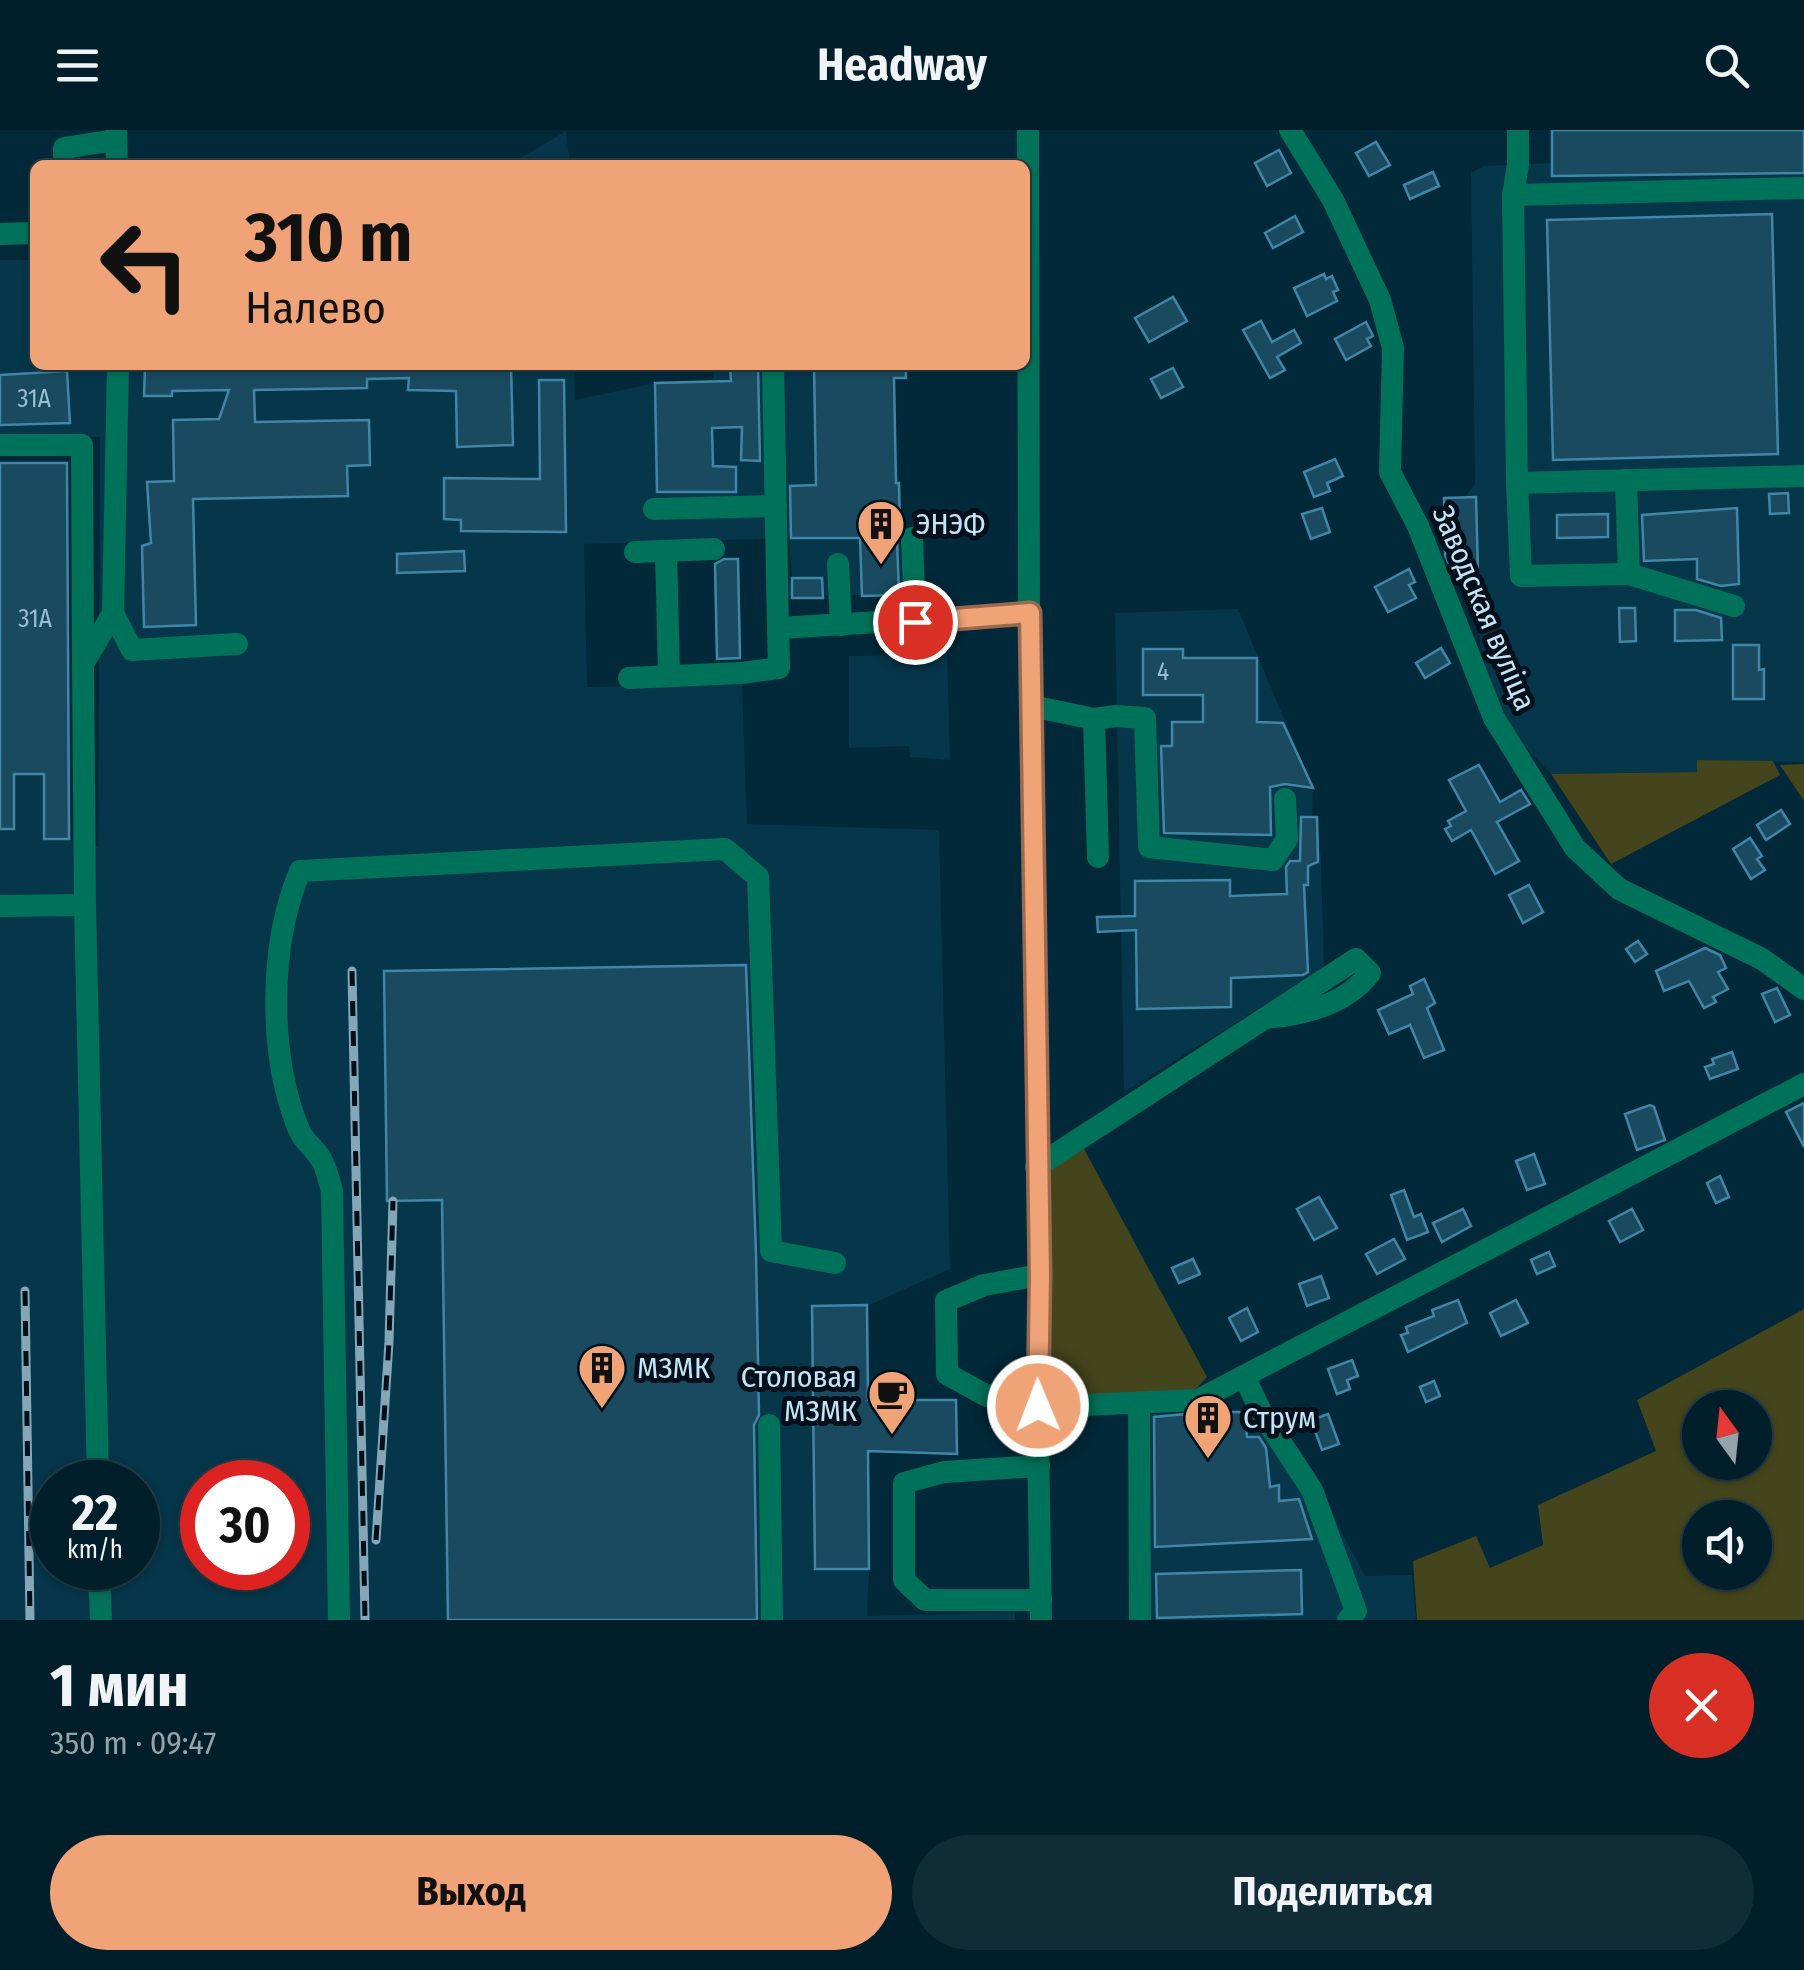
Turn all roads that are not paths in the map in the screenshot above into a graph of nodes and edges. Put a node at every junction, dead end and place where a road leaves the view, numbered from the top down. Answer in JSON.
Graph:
{"nodes":[{"id":1,"x":1028,"y":130,"type":"edge"},
{"id":2,"x":1290,"y":130,"type":"edge"},
{"id":3,"x":1518,"y":130,"type":"edge"},
{"id":4,"x":116,"y":135,"type":"edge"},
{"id":5,"x":64,"y":160,"type":"edge"},
{"id":6,"x":1027,"y":160,"type":"edge"},
{"id":7,"x":1804,"y":188,"type":"edge"},
{"id":8,"x":1513,"y":195,"type":"junction"},
{"id":9,"x":0,"y":234,"type":"edge"},
{"id":10,"x":30,"y":234,"type":"edge"},
{"id":11,"x":118,"y":370,"type":"edge"},
{"id":12,"x":773,"y":370,"type":"edge"},
{"id":13,"x":1028,"y":370,"type":"edge"},
{"id":14,"x":0,"y":445,"type":"edge"},
{"id":15,"x":1804,"y":476,"type":"edge"},
{"id":16,"x":1626,"y":480,"type":"junction"},
{"id":17,"x":1517,"y":483,"type":"junction"},
{"id":18,"x":776,"y":506,"type":"junction"},
{"id":19,"x":654,"y":509,"type":"dead end"},
{"id":20,"x":912,"y":538,"type":"dead end"},
{"id":21,"x":714,"y":549,"type":"dead end"},
{"id":22,"x":666,"y":551,"type":"junction"},
{"id":23,"x":635,"y":552,"type":"dead end"},
{"id":24,"x":838,"y":564,"type":"dead end"},
{"id":25,"x":1629,"y":574,"type":"junction"},
{"id":26,"x":1734,"y":606,"type":"dead end"},
{"id":27,"x":113,"y":613,"type":"junction"},
{"id":28,"x":1030,"y":613,"type":"junction"},
{"id":29,"x":915,"y":622,"type":"junction"},
{"id":30,"x":841,"y":625,"type":"junction"},
{"id":31,"x":778,"y":628,"type":"junction"},
{"id":32,"x":236,"y":644,"type":"dead end"},
{"id":33,"x":84,"y":664,"type":"junction"},
{"id":34,"x":669,"y":676,"type":"junction"},
{"id":35,"x":629,"y":678,"type":"dead end"},
{"id":36,"x":1032,"y":706,"type":"junction"},
{"id":37,"x":1094,"y":719,"type":"junction"},
{"id":38,"x":1285,"y":798,"type":"dead end"},
{"id":39,"x":1098,"y":857,"type":"dead end"},
{"id":40,"x":0,"y":906,"type":"edge"},
{"id":41,"x":86,"y":906,"type":"junction"},
{"id":42,"x":1804,"y":989,"type":"edge"},
{"id":43,"x":1266,"y":1018,"type":"dead end"},
{"id":44,"x":1804,"y":1084,"type":"edge"},
{"id":45,"x":1036,"y":1167,"type":"junction"},
{"id":46,"x":835,"y":1263,"type":"dead end"},
{"id":47,"x":1040,"y":1275,"type":"junction"},
{"id":48,"x":1244,"y":1376,"type":"junction"},
{"id":49,"x":1038,"y":1396,"type":"junction"},
{"id":50,"x":1138,"y":1403,"type":"junction"},
{"id":51,"x":768,"y":1425,"type":"dead end"},
{"id":52,"x":98,"y":1460,"type":"edge"},
{"id":53,"x":1039,"y":1466,"type":"junction"},
{"id":54,"x":100,"y":1590,"type":"edge"},
{"id":55,"x":925,"y":1610,"type":"edge"},
{"id":56,"x":985,"y":1610,"type":"edge"},
{"id":57,"x":1041,"y":1610,"type":"edge"},
{"id":58,"x":100,"y":1620,"type":"edge"},
{"id":59,"x":339,"y":1620,"type":"edge"},
{"id":60,"x":772,"y":1620,"type":"edge"},
{"id":61,"x":1140,"y":1620,"type":"edge"},
{"id":62,"x":1348,"y":1620,"type":"edge"}],
"edges":[{"from":1,"to":6,"type":"street"},
{"from":2,"to":42,"type":"street","name":"Заводская вуліца"},
{"from":3,"to":8,"type":"street"},
{"from":4,"to":5,"type":"street"},
{"from":7,"to":8,"type":"street"},
{"from":8,"to":17,"type":"street"},
{"from":9,"to":10,"type":"street"},
{"from":11,"to":27,"type":"street"},
{"from":12,"to":18,"type":"street"},
{"from":13,"to":28,"type":"street"},
{"from":14,"to":33,"type":"street"},
{"from":15,"to":16,"type":"street"},
{"from":16,"to":17,"type":"street"},
{"from":16,"to":25,"type":"street"},
{"from":17,"to":25,"type":"street"},
{"from":18,"to":19,"type":"street"},
{"from":18,"to":31,"type":"street"},
{"from":20,"to":29,"type":"street"},
{"from":21,"to":22,"type":"street"},
{"from":22,"to":23,"type":"street"},
{"from":22,"to":34,"type":"street"},
{"from":24,"to":30,"type":"street"},
{"from":25,"to":26,"type":"street"},
{"from":27,"to":32,"type":"street"},
{"from":27,"to":33,"type":"street"},
{"from":28,"to":29,"type":"street"},
{"from":28,"to":36,"type":"street"},
{"from":29,"to":30,"type":"street"},
{"from":30,"to":31,"type":"street"},
{"from":31,"to":34,"type":"street"},
{"from":33,"to":41,"type":"street"},
{"from":34,"to":35,"type":"street"},
{"from":36,"to":37,"type":"street"},
{"from":36,"to":45,"type":"street"},
{"from":37,"to":38,"type":"street"},
{"from":37,"to":39,"type":"street"},
{"from":40,"to":41,"type":"street"},
{"from":41,"to":52,"type":"street"},
{"from":43,"to":45,"type":"street"},
{"from":44,"to":48,"type":"street"},
{"from":45,"to":47,"type":"street"},
{"from":46,"to":59,"type":"street"},
{"from":47,"to":49,"type":"street"},
{"from":47,"to":49,"type":"street"},
{"from":48,"to":50,"type":"street"},
{"from":48,"to":62,"type":"street"},
{"from":49,"to":50,"type":"street"},
{"from":49,"to":53,"type":"street"},
{"from":50,"to":61,"type":"street"},
{"from":51,"to":60,"type":"street"},
{"from":53,"to":55,"type":"street"},
{"from":53,"to":57,"type":"street"},
{"from":54,"to":58,"type":"street"},
{"from":55,"to":56,"type":"street"},
{"from":56,"to":57,"type":"street"}]}
